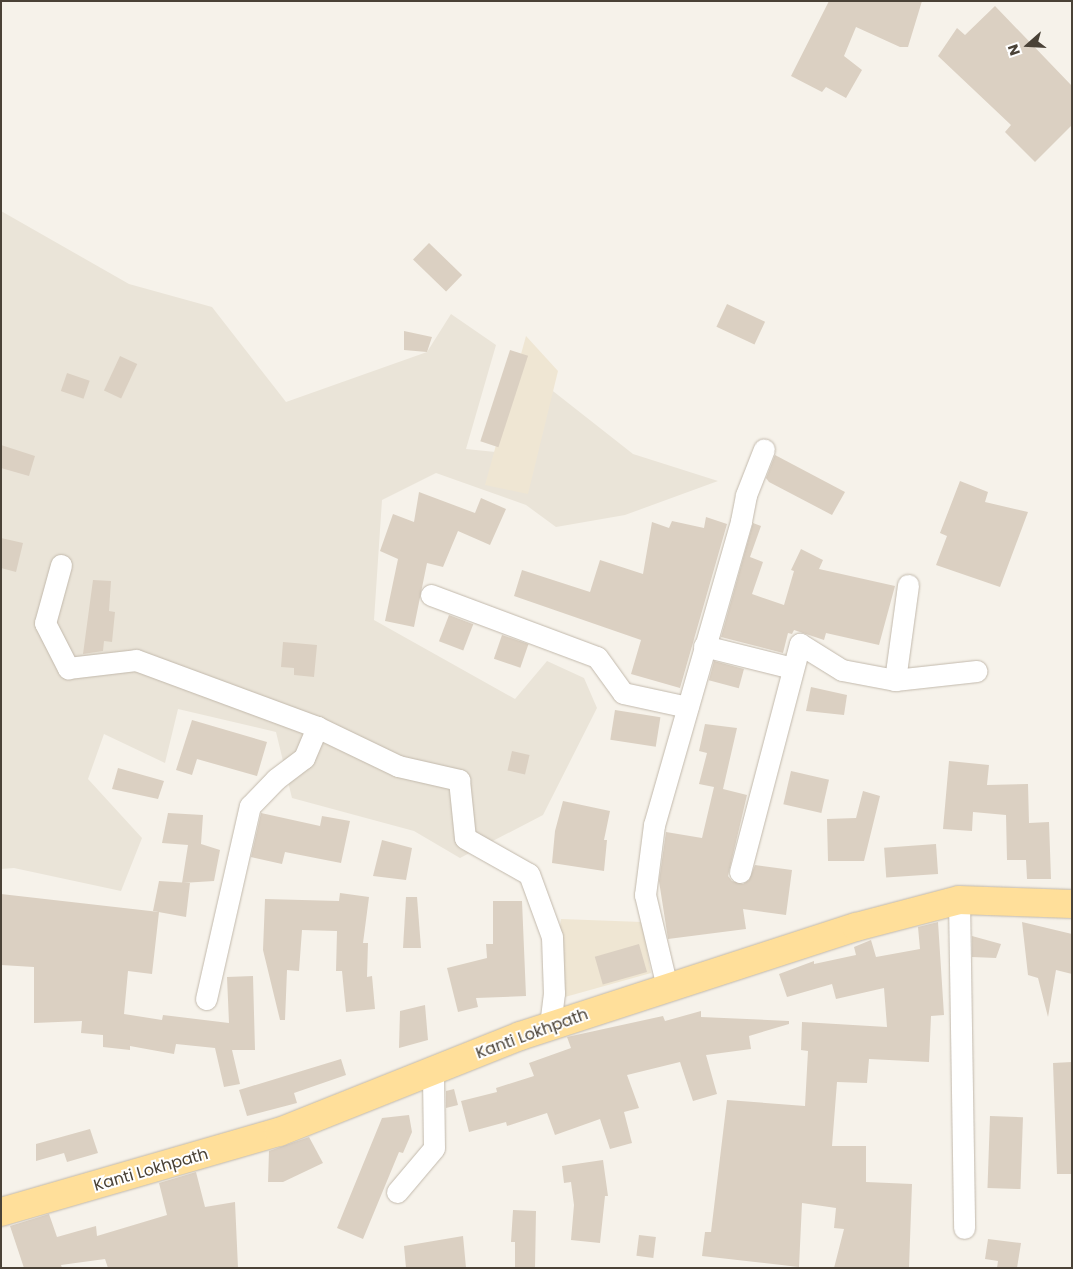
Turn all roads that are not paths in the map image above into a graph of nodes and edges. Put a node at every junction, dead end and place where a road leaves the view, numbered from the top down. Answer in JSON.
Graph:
{"nodes":[{"id":1,"x":764,"y":449,"type":"dead end"},
{"id":2,"x":61,"y":565,"type":"dead end"},
{"id":3,"x":908,"y":585,"type":"dead end"},
{"id":4,"x":431,"y":595,"type":"dead end"},
{"id":5,"x":704,"y":646,"type":"junction"},
{"id":6,"x":792,"y":668,"type":"junction"},
{"id":7,"x":977,"y":671,"type":"dead end"},
{"id":8,"x":895,"y":680,"type":"junction"},
{"id":9,"x":688,"y":707,"type":"junction"},
{"id":10,"x":317,"y":727,"type":"junction"},
{"id":11,"x":740,"y":872,"type":"dead end"},
{"id":12,"x":959,"y":900,"type":"junction"},
{"id":13,"x":1072,"y":904,"type":"edge"},
{"id":14,"x":667,"y":987,"type":"junction"},
{"id":15,"x":206,"y":999,"type":"dead end"},
{"id":16,"x":550,"y":1027,"type":"junction"},
{"id":17,"x":433,"y":1072,"type":"junction"},
{"id":18,"x":397,"y":1192,"type":"dead end"},
{"id":19,"x":1,"y":1212,"type":"edge"},
{"id":20,"x":964,"y":1228,"type":"dead end"}],
"edges":[{"from":1,"to":5,"type":"street"},
{"from":2,"to":10,"type":"street"},
{"from":3,"to":8,"type":"street"},
{"from":4,"to":9,"type":"street"},
{"from":5,"to":6,"type":"street"},
{"from":5,"to":9,"type":"street"},
{"from":6,"to":8,"type":"street"},
{"from":6,"to":11,"type":"street"},
{"from":7,"to":8,"type":"street"},
{"from":9,"to":14,"type":"street"},
{"from":10,"to":15,"type":"street"},
{"from":10,"to":16,"type":"street"},
{"from":12,"to":13,"type":"main road","name":"Kanti Lokhpath"},
{"from":12,"to":14,"type":"main road","name":"Kanti Lokhpath"},
{"from":12,"to":20,"type":"street"},
{"from":14,"to":16,"type":"main road","name":"Kanti Lokhpath"},
{"from":16,"to":17,"type":"main road","name":"Kanti Lokhpath"},
{"from":17,"to":18,"type":"street"},
{"from":17,"to":19,"type":"main road","name":"Kanti Lokhpath"}]}
